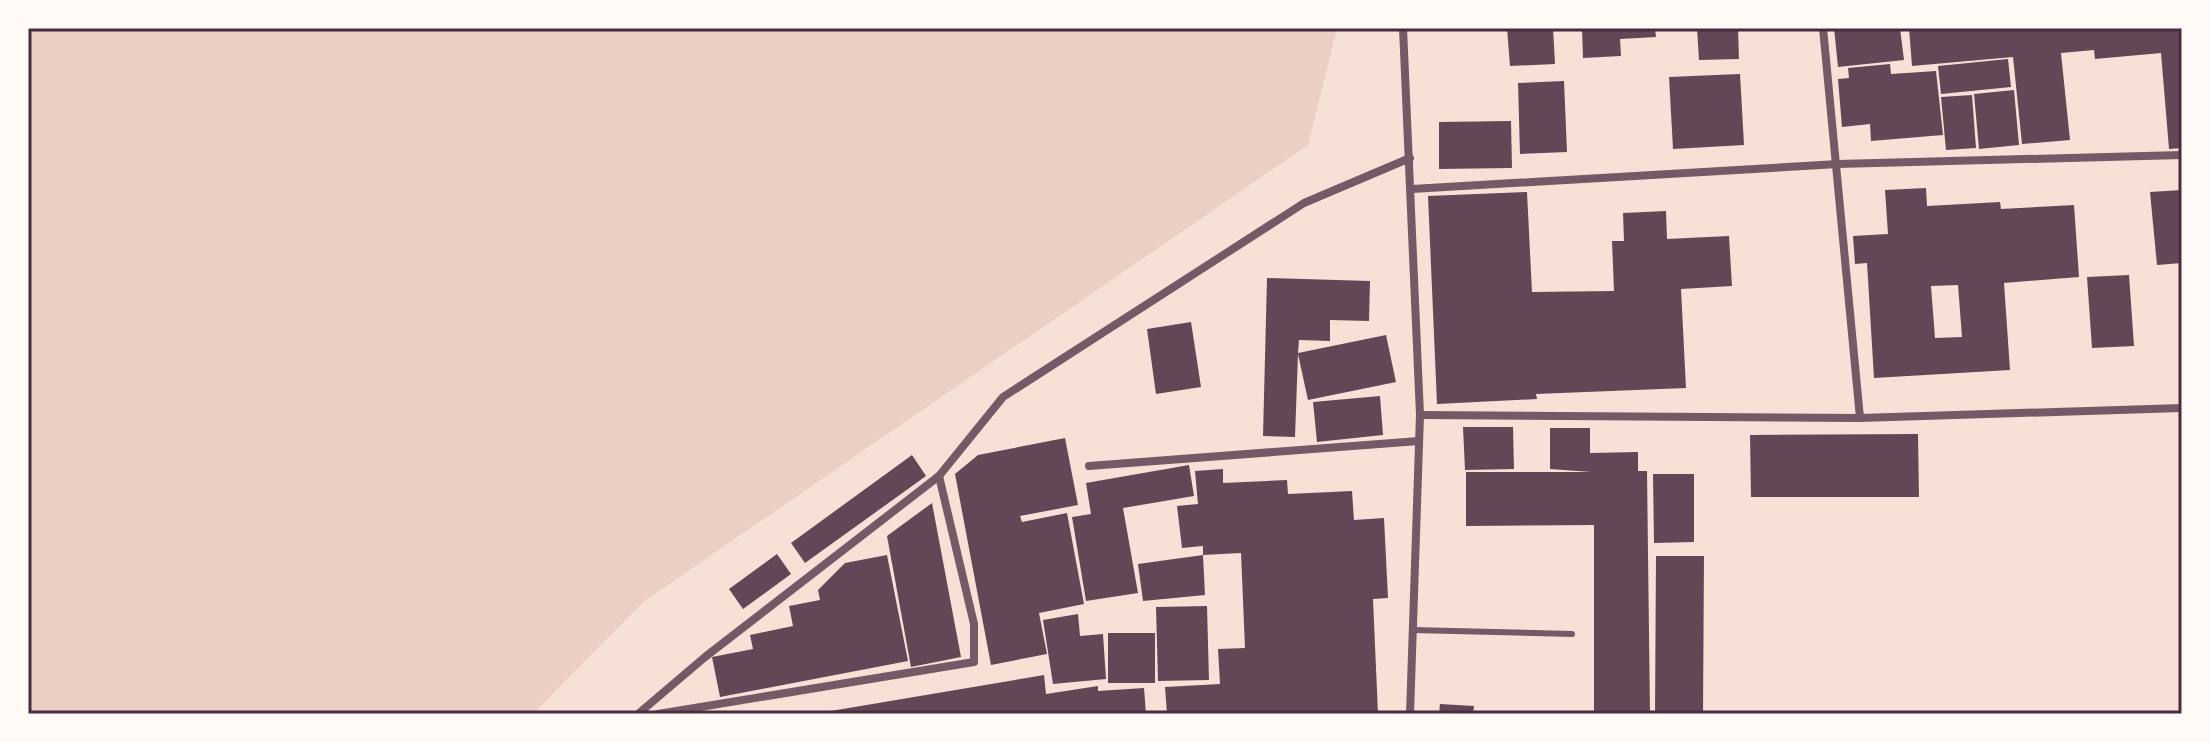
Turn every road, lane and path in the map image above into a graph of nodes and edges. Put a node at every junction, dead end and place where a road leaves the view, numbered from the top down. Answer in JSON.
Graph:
{"nodes":[{"id":1,"x":1403,"y":28,"type":"edge"},
{"id":2,"x":1823,"y":28,"type":"edge"},
{"id":3,"x":2182,"y":155,"type":"edge"},
{"id":4,"x":1410,"y":158,"type":"junction"},
{"id":5,"x":1838,"y":164,"type":"junction"},
{"id":6,"x":1412,"y":189,"type":"junction"},
{"id":7,"x":2182,"y":408,"type":"edge"},
{"id":8,"x":1420,"y":415,"type":"junction"},
{"id":9,"x":1860,"y":418,"type":"junction"},
{"id":10,"x":1419,"y":441,"type":"junction"},
{"id":11,"x":1089,"y":466,"type":"dead end"},
{"id":12,"x":939,"y":476,"type":"junction"},
{"id":13,"x":1412,"y":630,"type":"junction"},
{"id":14,"x":1572,"y":634,"type":"dead end"},
{"id":15,"x":638,"y":714,"type":"edge"},
{"id":16,"x":658,"y":714,"type":"edge"},
{"id":17,"x":1410,"y":714,"type":"edge"}],
"edges":[{"from":1,"to":4,"type":"street"},
{"from":2,"to":5,"type":"street"},
{"from":3,"to":5,"type":"street"},
{"from":4,"to":6,"type":"street"},
{"from":4,"to":12,"type":"street"},
{"from":5,"to":6,"type":"street"},
{"from":5,"to":9,"type":"street"},
{"from":6,"to":8,"type":"street"},
{"from":7,"to":9,"type":"street"},
{"from":8,"to":9,"type":"street"},
{"from":8,"to":10,"type":"street"},
{"from":10,"to":11,"type":"street"},
{"from":10,"to":13,"type":"street"},
{"from":12,"to":15,"type":"street"},
{"from":12,"to":16,"type":"street"},
{"from":13,"to":14,"type":"lane"},
{"from":13,"to":17,"type":"street"}]}
